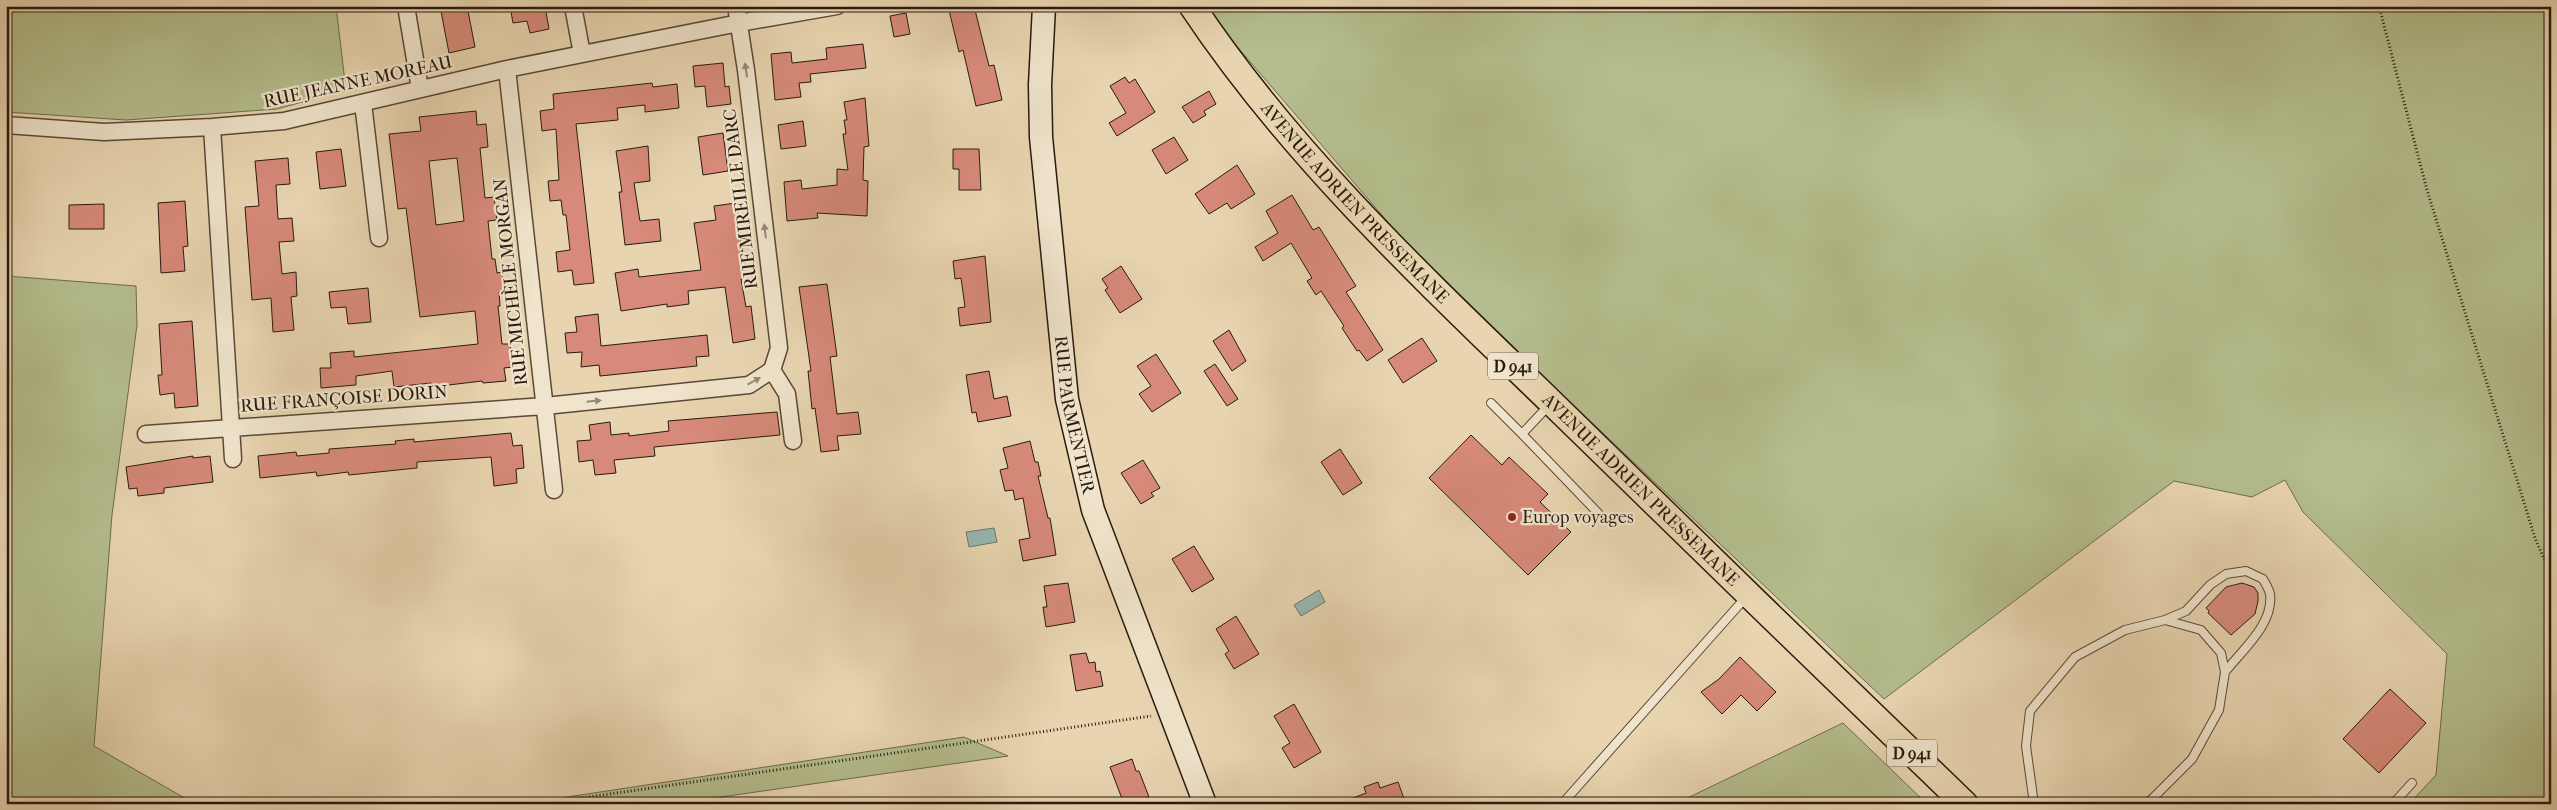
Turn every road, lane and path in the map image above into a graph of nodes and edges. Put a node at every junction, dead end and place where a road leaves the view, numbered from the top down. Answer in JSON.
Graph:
{"nodes":[{"id":1,"x":406,"y":6,"type":"edge"},
{"id":2,"x":573,"y":6,"type":"edge"},
{"id":3,"x":736,"y":6,"type":"edge"},
{"id":4,"x":837,"y":6,"type":"edge"},
{"id":5,"x":1044,"y":6,"type":"edge"},
{"id":6,"x":1192,"y":6,"type":"edge"},
{"id":7,"x":2379,"y":6,"type":"edge"},
{"id":8,"x":2538,"y":6,"type":"edge"},
{"id":9,"x":2551,"y":12,"type":"edge"},
{"id":10,"x":739,"y":23,"type":"junction"},
{"id":11,"x":582,"y":54,"type":"junction"},
{"id":12,"x":507,"y":69,"type":"junction"},
{"id":13,"x":420,"y":89,"type":"junction"},
{"id":14,"x":363,"y":103,"type":"junction"},
{"id":15,"x":6,"y":124,"type":"edge"},
{"id":16,"x":212,"y":127,"type":"junction"},
{"id":17,"x":379,"y":238,"type":"dead end"},
{"id":18,"x":772,"y":370,"type":"junction"},
{"id":19,"x":1551,"y":402,"type":"junction"},
{"id":20,"x":1491,"y":403,"type":"dead end"},
{"id":21,"x":545,"y":406,"type":"junction"},
{"id":22,"x":230,"y":426,"type":"junction"},
{"id":23,"x":146,"y":434,"type":"dead end"},
{"id":24,"x":1522,"y":434,"type":"junction"},
{"id":25,"x":793,"y":442,"type":"dead end"},
{"id":26,"x":233,"y":459,"type":"dead end"},
{"id":27,"x":554,"y":490,"type":"dead end"},
{"id":28,"x":1598,"y":513,"type":"dead end"},
{"id":29,"x":2551,"y":575,"type":"edge"},
{"id":30,"x":1748,"y":594,"type":"junction"},
{"id":31,"x":2165,"y":620,"type":"junction"},
{"id":32,"x":2225,"y":672,"type":"junction"},
{"id":33,"x":1171,"y":713,"type":"junction"},
{"id":34,"x":2412,"y":783,"type":"dead end"},
{"id":35,"x":555,"y":804,"type":"edge"},
{"id":36,"x":1205,"y":804,"type":"edge"},
{"id":37,"x":1562,"y":804,"type":"edge"},
{"id":38,"x":1965,"y":804,"type":"edge"},
{"id":39,"x":2034,"y":804,"type":"edge"},
{"id":40,"x":2146,"y":804,"type":"edge"},
{"id":41,"x":2393,"y":804,"type":"edge"}],
"edges":[{"from":1,"to":13,"type":"street"},
{"from":2,"to":11,"type":"street"},
{"from":3,"to":10,"type":"street","name":"RUE MIREILLE DARC"},
{"from":4,"to":10,"type":"street","name":"RUE JEANNE MOREAU"},
{"from":5,"to":33,"type":"street","name":"RUE PARMENTIER"},
{"from":6,"to":19,"type":"main road","name":"AVENUE ADRIEN PRESSEMANE","number":"D 941"},
{"from":7,"to":29,"type":"path"},
{"from":8,"to":9,"type":"path"},
{"from":10,"to":11,"type":"street","name":"RUE JEANNE MOREAU"},
{"from":18,"to":10,"type":"street","name":"RUE MIREILLE DARC","one_way":true},
{"from":11,"to":12,"type":"street","name":"RUE JEANNE MOREAU"},
{"from":12,"to":13,"type":"street","name":"RUE JEANNE MOREAU"},
{"from":12,"to":21,"type":"street","name":"RUE MICHÈLE MORGAN"},
{"from":13,"to":14,"type":"street","name":"RUE JEANNE MOREAU"},
{"from":14,"to":16,"type":"street","name":"RUE JEANNE MOREAU"},
{"from":14,"to":17,"type":"street"},
{"from":15,"to":16,"type":"street","name":"RUE JEANNE MOREAU"},
{"from":16,"to":22,"type":"street"},
{"from":21,"to":18,"type":"street","one_way":true},
{"from":18,"to":25,"type":"street"},
{"from":19,"to":24,"type":"lane"},
{"from":19,"to":30,"type":"main road","name":"AVENUE ADRIEN PRESSEMANE","number":"D 941"},
{"from":20,"to":24,"type":"lane"},
{"from":21,"to":22,"type":"street","name":"RUE FRANÇOISE DORIN"},
{"from":21,"to":27,"type":"street","name":"RUE MICHÈLE MORGAN"},
{"from":22,"to":23,"type":"street","name":"RUE FRANÇOISE DORIN"},
{"from":22,"to":26,"type":"street"},
{"from":24,"to":28,"type":"lane"},
{"from":30,"to":37,"type":"lane"},
{"from":30,"to":38,"type":"main road","name":"AVENUE ADRIEN PRESSEMANE","number":"D 941"},
{"from":31,"to":32,"type":"lane"},
{"from":31,"to":32,"type":"lane"},
{"from":31,"to":39,"type":"lane"},
{"from":32,"to":40,"type":"lane"},
{"from":33,"to":35,"type":"path"},
{"from":33,"to":36,"type":"street","name":"RUE PARMENTIER"},
{"from":34,"to":41,"type":"lane"}]}
